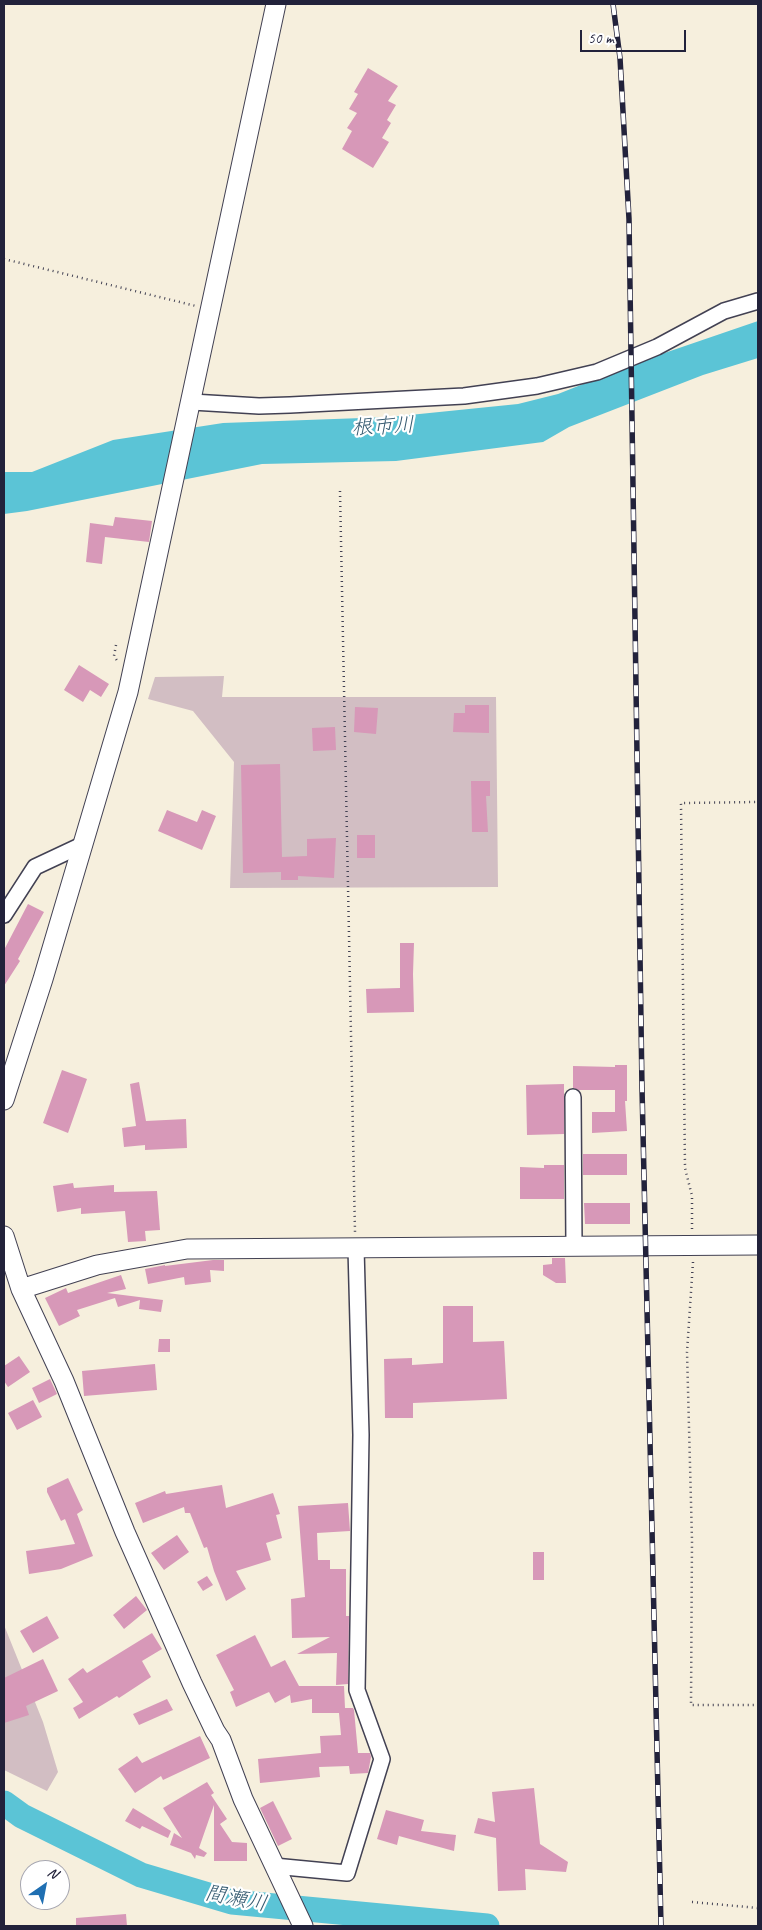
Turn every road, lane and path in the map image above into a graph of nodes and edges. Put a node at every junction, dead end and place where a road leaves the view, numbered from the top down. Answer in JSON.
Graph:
{"nodes":[{"id":1,"x":276,"y":4,"type":"edge"},
{"id":2,"x":4,"y":259,"type":"edge"},
{"id":3,"x":758,"y":301,"type":"edge"},
{"id":4,"x":210,"y":310,"type":"junction"},
{"id":5,"x":190,"y":409,"type":"junction"},
{"id":6,"x":340,"y":491,"type":"dead end"},
{"id":7,"x":758,"y":802,"type":"edge"},
{"id":8,"x":84,"y":844,"type":"junction"},
{"id":9,"x":4,"y":915,"type":"edge"},
{"id":10,"x":573,"y":1097,"type":"dead end"},
{"id":11,"x":4,"y":1100,"type":"edge"},
{"id":12,"x":4,"y":1236,"type":"edge"},
{"id":13,"x":758,"y":1245,"type":"edge"},
{"id":14,"x":693,"y":1246,"type":"junction"},
{"id":15,"x":574,"y":1247,"type":"junction"},
{"id":16,"x":356,"y":1248,"type":"junction"},
{"id":17,"x":21,"y":1289,"type":"junction"},
{"id":18,"x":758,"y":1705,"type":"edge"},
{"id":19,"x":278,"y":1874,"type":"junction"},
{"id":20,"x":692,"y":1902,"type":"dead end"},
{"id":21,"x":758,"y":1908,"type":"edge"},
{"id":22,"x":303,"y":1926,"type":"edge"}],
"edges":[{"from":1,"to":4,"type":"street"},
{"from":2,"to":4,"type":"path"},
{"from":3,"to":5,"type":"street"},
{"from":4,"to":5,"type":"street"},
{"from":5,"to":8,"type":"street"},
{"from":6,"to":16,"type":"path"},
{"from":7,"to":14,"type":"path"},
{"from":8,"to":9,"type":"street"},
{"from":8,"to":11,"type":"street"},
{"from":10,"to":15,"type":"street"},
{"from":12,"to":17,"type":"street"},
{"from":13,"to":14,"type":"street"},
{"from":14,"to":15,"type":"street"},
{"from":14,"to":18,"type":"path"},
{"from":15,"to":16,"type":"street"},
{"from":16,"to":17,"type":"street"},
{"from":16,"to":19,"type":"street"},
{"from":17,"to":19,"type":"street"},
{"from":19,"to":22,"type":"street"},
{"from":20,"to":21,"type":"path"}]}
